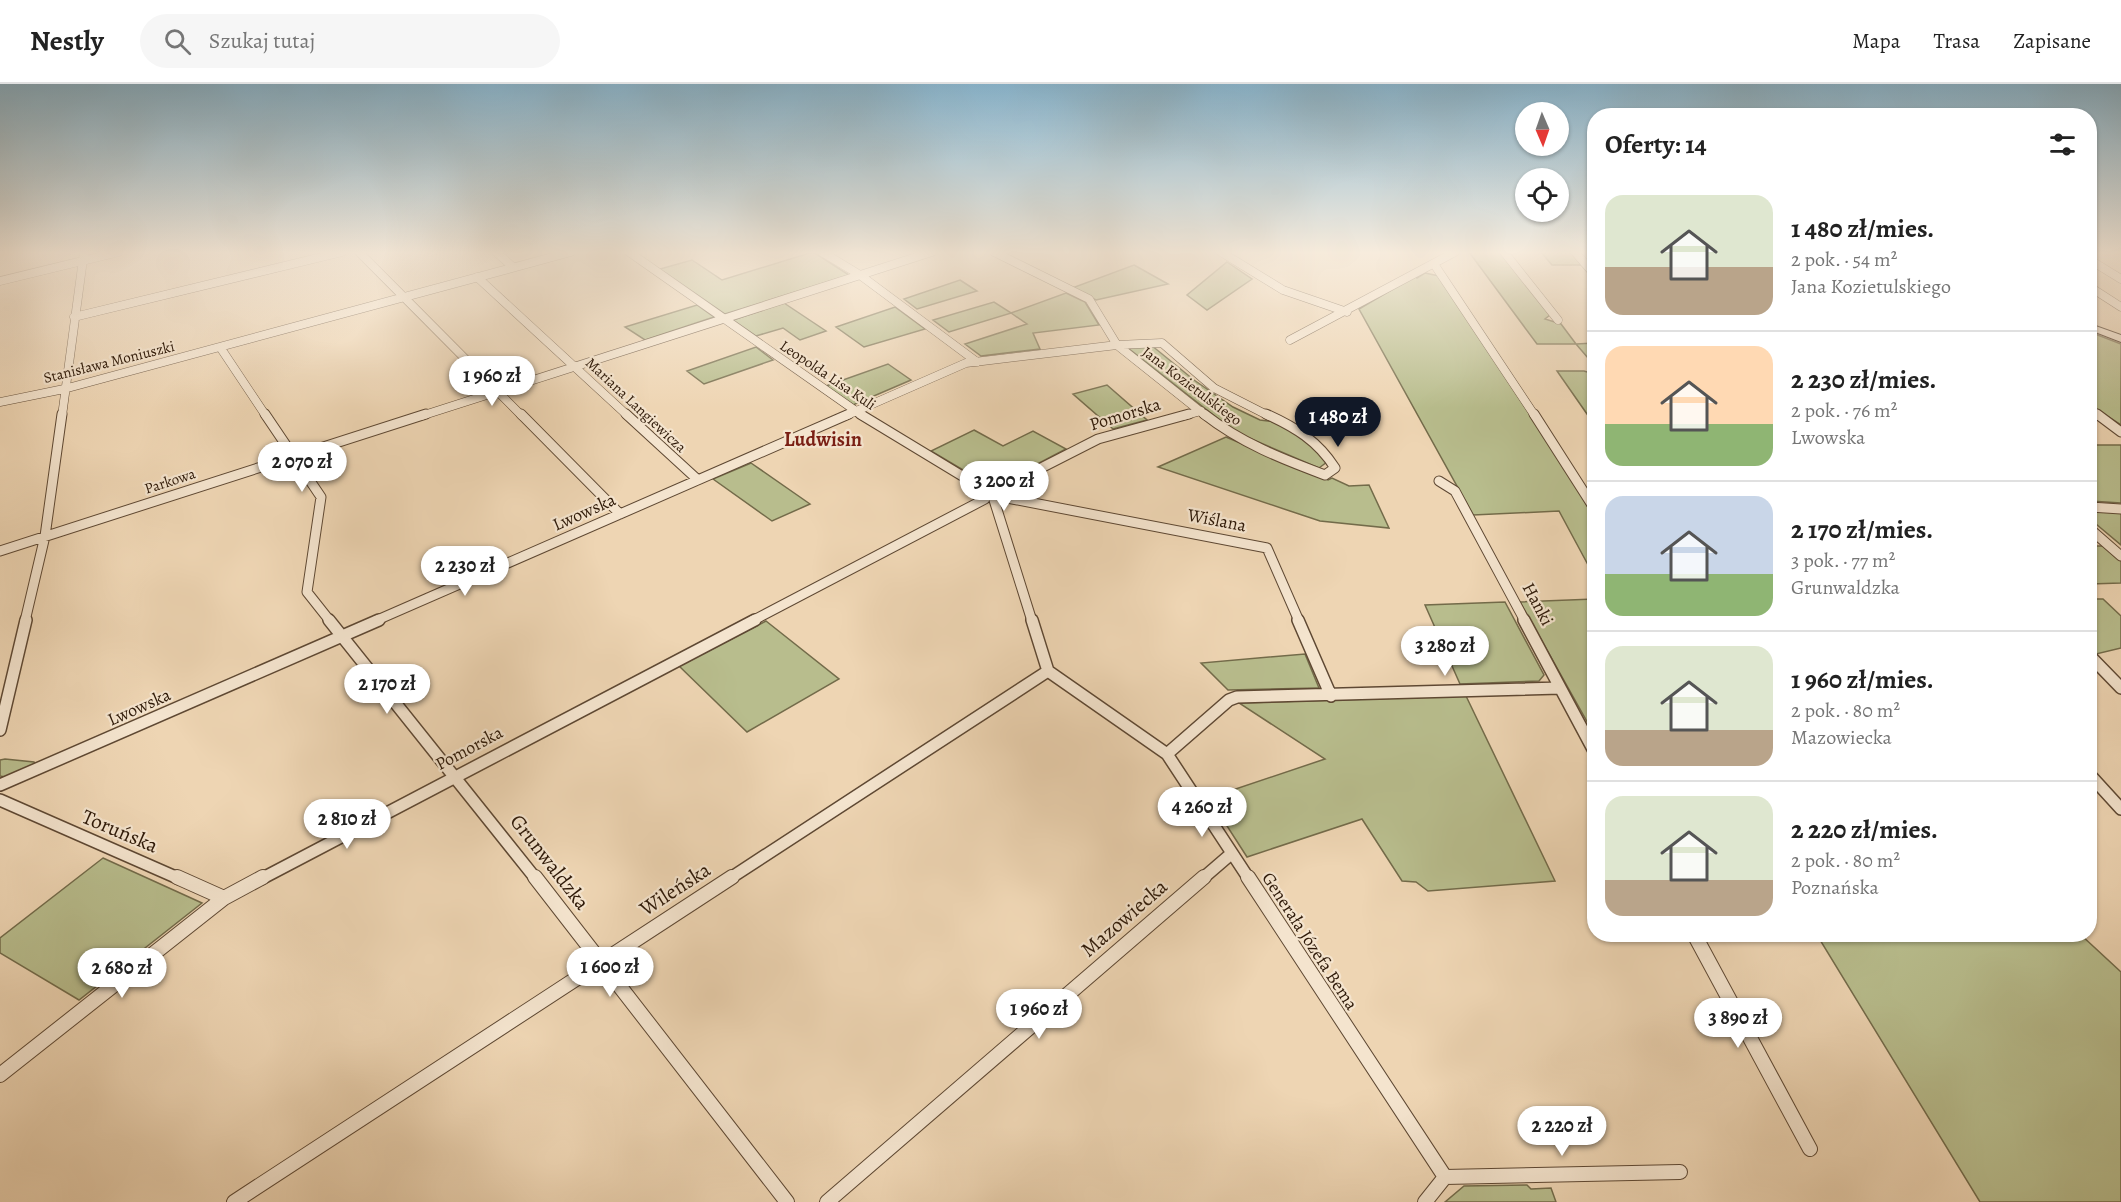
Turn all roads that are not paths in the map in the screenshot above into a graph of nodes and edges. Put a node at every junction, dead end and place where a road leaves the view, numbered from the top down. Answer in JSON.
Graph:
{"nodes":[{"id":1,"x":76,"y":304,"type":"edge"},
{"id":2,"x":127,"y":304,"type":"edge"},
{"id":3,"x":378,"y":304,"type":"edge"},
{"id":4,"x":411,"y":304,"type":"edge"},
{"id":5,"x":506,"y":304,"type":"edge"},
{"id":6,"x":702,"y":304,"type":"edge"},
{"id":7,"x":769,"y":304,"type":"edge"},
{"id":8,"x":899,"y":304,"type":"edge"},
{"id":9,"x":1092,"y":304,"type":"edge"},
{"id":10,"x":1324,"y":304,"type":"edge"},
{"id":11,"x":1361,"y":304,"type":"edge"},
{"id":12,"x":1461,"y":304,"type":"edge"},
{"id":13,"x":1545,"y":304,"type":"edge"},
{"id":14,"x":1347,"y":312,"type":"junction"},
{"id":15,"x":74,"y":317,"type":"junction"},
{"id":16,"x":723,"y":319,"type":"junction"},
{"id":17,"x":1558,"y":320,"type":"dead end"},
{"id":18,"x":2097,"y":330,"type":"edge"},
{"id":19,"x":2121,"y":339,"type":"edge"},
{"id":20,"x":1290,"y":340,"type":"dead end"},
{"id":21,"x":1163,"y":344,"type":"joint"},
{"id":22,"x":1117,"y":346,"type":"junction"},
{"id":23,"x":220,"y":347,"type":"junction"},
{"id":24,"x":977,"y":362,"type":"junction"},
{"id":25,"x":574,"y":367,"type":"junction"},
{"id":26,"x":64,"y":389,"type":"junction"},
{"id":27,"x":497,"y":392,"type":"junction"},
{"id":28,"x":0,"y":402,"type":"edge"},
{"id":29,"x":855,"y":411,"type":"junction"},
{"id":30,"x":1201,"y":411,"type":"junction"},
{"id":31,"x":2097,"y":415,"type":"edge"},
{"id":32,"x":2121,"y":432,"type":"edge"},
{"id":33,"x":295,"y":457,"type":"junction"},
{"id":34,"x":698,"y":480,"type":"junction"},
{"id":35,"x":1440,"y":481,"type":"dead end"},
{"id":36,"x":993,"y":496,"type":"junction"},
{"id":37,"x":1587,"y":497,"type":"edge"},
{"id":38,"x":2097,"y":507,"type":"edge"},
{"id":39,"x":2121,"y":509,"type":"edge"},
{"id":40,"x":620,"y":514,"type":"junction"},
{"id":41,"x":2097,"y":535,"type":"edge"},
{"id":42,"x":45,"y":536,"type":"junction"},
{"id":43,"x":0,"y":551,"type":"edge"},
{"id":44,"x":2121,"y":556,"type":"edge"},
{"id":45,"x":342,"y":636,"type":"junction"},
{"id":46,"x":2097,"y":663,"type":"edge"},
{"id":47,"x":1048,"y":671,"type":"junction"},
{"id":48,"x":1560,"y":688,"type":"junction"},
{"id":49,"x":2121,"y":688,"type":"edge"},
{"id":50,"x":1330,"y":696,"type":"junction"},
{"id":51,"x":0,"y":730,"type":"edge"},
{"id":52,"x":1587,"y":738,"type":"edge"},
{"id":53,"x":1167,"y":754,"type":"junction"},
{"id":54,"x":455,"y":776,"type":"junction"},
{"id":55,"x":2097,"y":783,"type":"edge"},
{"id":56,"x":0,"y":785,"type":"edge"},
{"id":57,"x":0,"y":800,"type":"edge"},
{"id":58,"x":2121,"y":809,"type":"edge"},
{"id":59,"x":1231,"y":854,"type":"junction"},
{"id":60,"x":224,"y":898,"type":"junction"},
{"id":61,"x":1698,"y":942,"type":"edge"},
{"id":62,"x":602,"y":962,"type":"junction"},
{"id":63,"x":0,"y":1075,"type":"edge"},
{"id":64,"x":1810,"y":1149,"type":"dead end"},
{"id":65,"x":1680,"y":1172,"type":"dead end"},
{"id":66,"x":1445,"y":1177,"type":"junction"},
{"id":67,"x":234,"y":1202,"type":"edge"},
{"id":68,"x":788,"y":1202,"type":"edge"},
{"id":69,"x":827,"y":1202,"type":"edge"},
{"id":70,"x":1425,"y":1202,"type":"edge"}],
"edges":[{"from":1,"to":15,"type":"street"},
{"from":2,"to":15,"type":"street"},
{"from":3,"to":23,"type":"street","name":"Stanisława Moniuszki"},
{"from":4,"to":27,"type":"street"},
{"from":5,"to":25,"type":"street","name":"Mariana Langiewicza"},
{"from":6,"to":16,"type":"street","name":"Leopolda Lisa Kuli"},
{"from":7,"to":16,"type":"street","name":"Parkowa"},
{"from":8,"to":24,"type":"street"},
{"from":9,"to":22,"type":"street","name":"Jana Kozietulskiego"},
{"from":10,"to":14,"type":"street"},
{"from":11,"to":14,"type":"street"},
{"from":12,"to":37,"type":"street"},
{"from":13,"to":17,"type":"street"},
{"from":14,"to":20,"type":"street"},
{"from":15,"to":26,"type":"street"},
{"from":16,"to":25,"type":"street","name":"Parkowa"},
{"from":16,"to":29,"type":"street","name":"Leopolda Lisa Kuli"},
{"from":18,"to":19,"type":"street"},
{"from":21,"to":22,"type":"street","name":"Lwowska"},
{"from":21,"to":30,"type":"street","name":"Jana Kozietulskiego"},
{"from":22,"to":24,"type":"street","name":"Lwowska"},
{"from":22,"to":30,"type":"street","name":"Jana Kozietulskiego"},
{"from":23,"to":26,"type":"street","name":"Stanisława Moniuszki"},
{"from":23,"to":33,"type":"street","name":"Grunwaldzka"},
{"from":24,"to":29,"type":"street","name":"Lwowska"},
{"from":25,"to":27,"type":"street","name":"Parkowa"},
{"from":25,"to":34,"type":"street","name":"Mariana Langiewicza"},
{"from":26,"to":28,"type":"street","name":"Stanisława Moniuszki"},
{"from":26,"to":42,"type":"street"},
{"from":27,"to":33,"type":"street","name":"Parkowa"},
{"from":27,"to":40,"type":"street"},
{"from":29,"to":34,"type":"street","name":"Lwowska"},
{"from":29,"to":36,"type":"street","name":"Leopolda Lisa Kuli"},
{"from":30,"to":36,"type":"street","name":"Pomorska"},
{"from":31,"to":32,"type":"street"},
{"from":33,"to":42,"type":"street","name":"Parkowa"},
{"from":33,"to":45,"type":"street","name":"Grunwaldzka"},
{"from":34,"to":40,"type":"street","name":"Lwowska"},
{"from":35,"to":48,"type":"street","name":"Hanki"},
{"from":36,"to":47,"type":"street"},
{"from":36,"to":50,"type":"street","name":"Wiślana"},
{"from":36,"to":54,"type":"street","name":"Pomorska"},
{"from":38,"to":39,"type":"street"},
{"from":40,"to":45,"type":"street","name":"Lwowska"},
{"from":41,"to":44,"type":"street"},
{"from":42,"to":43,"type":"street","name":"Parkowa"},
{"from":42,"to":51,"type":"street"},
{"from":45,"to":54,"type":"street","name":"Grunwaldzka"},
{"from":45,"to":56,"type":"street","name":"Lwowska"},
{"from":46,"to":49,"type":"street"},
{"from":47,"to":53,"type":"street","name":"Generała Józefa Bema"},
{"from":47,"to":62,"type":"street","name":"Wileńska"},
{"from":48,"to":50,"type":"street"},
{"from":48,"to":52,"type":"street","name":"Hanki"},
{"from":50,"to":53,"type":"street"},
{"from":53,"to":59,"type":"street","name":"Generała Józefa Bema"},
{"from":54,"to":60,"type":"street","name":"Pomorska"},
{"from":54,"to":62,"type":"street","name":"Grunwaldzka"},
{"from":55,"to":58,"type":"street"},
{"from":57,"to":60,"type":"street","name":"Toruńska"},
{"from":59,"to":66,"type":"street","name":"Generała Józefa Bema"},
{"from":59,"to":69,"type":"street","name":"Mazowiecka"},
{"from":60,"to":63,"type":"street","name":"Pomorska"},
{"from":61,"to":64,"type":"street"},
{"from":62,"to":67,"type":"street","name":"Wileńska"},
{"from":62,"to":68,"type":"street","name":"Grunwaldzka"},
{"from":65,"to":66,"type":"street"},
{"from":66,"to":70,"type":"street"}]}
